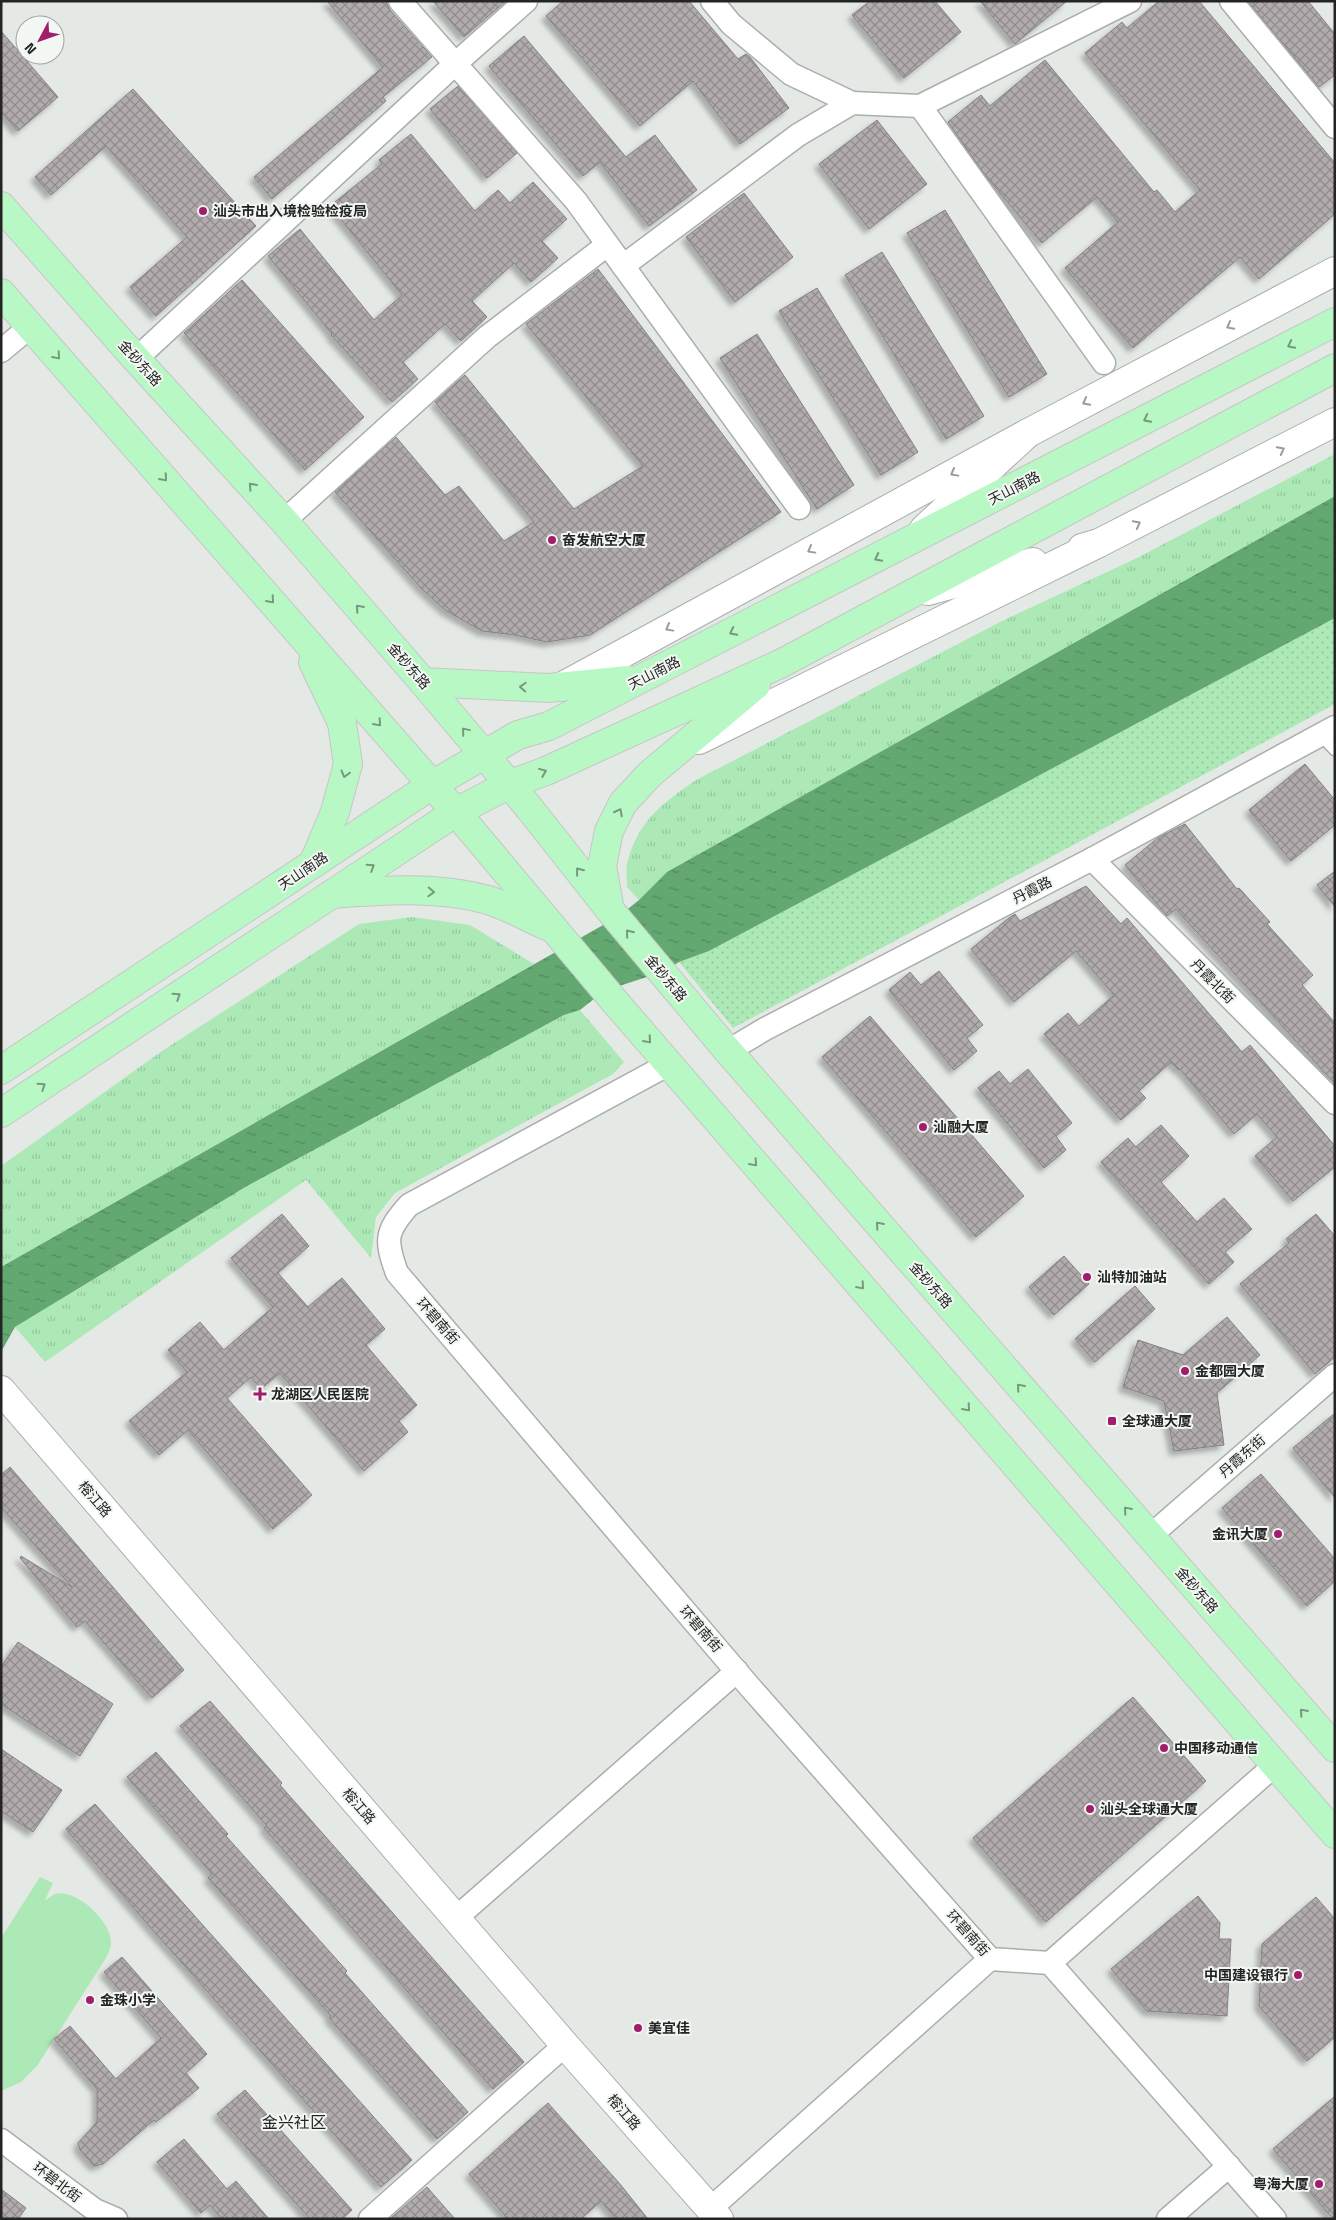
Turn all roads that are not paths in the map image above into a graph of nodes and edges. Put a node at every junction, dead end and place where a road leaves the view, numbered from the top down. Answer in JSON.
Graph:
{"nodes":[{"id":1,"x":400,"y":1,"type":"edge"},
{"id":2,"x":526,"y":1,"type":"edge"},
{"id":3,"x":712,"y":1,"type":"edge"},
{"id":4,"x":1130,"y":1,"type":"edge"},
{"id":5,"x":1231,"y":1,"type":"edge"},
{"id":6,"x":455,"y":64,"type":"junction"},
{"id":7,"x":852,"y":103,"type":"junction"},
{"id":8,"x":920,"y":106,"type":"junction"},
{"id":9,"x":1335,"y":127,"type":"edge"},
{"id":10,"x":1,"y":206,"type":"edge"},
{"id":11,"x":607,"y":245,"type":"junction"},
{"id":12,"x":624,"y":266,"type":"junction"},
{"id":13,"x":1335,"y":271,"type":"edge"},
{"id":14,"x":1,"y":293,"type":"edge"},
{"id":15,"x":1335,"y":322,"type":"edge"},
{"id":16,"x":31,"y":326,"type":"junction"},
{"id":17,"x":1,"y":351,"type":"edge"},
{"id":18,"x":136,"y":360,"type":"junction"},
{"id":19,"x":1104,"y":363,"type":"dead end"},
{"id":20,"x":1335,"y":368,"type":"edge"},
{"id":21,"x":1335,"y":422,"type":"edge"},
{"id":22,"x":1028,"y":433,"type":"junction"},
{"id":23,"x":799,"y":508,"type":"dead end"},
{"id":24,"x":284,"y":521,"type":"junction"},
{"id":25,"x":911,"y":541,"type":"junction"},
{"id":26,"x":1099,"y":543,"type":"junction"},
{"id":27,"x":907,"y":597,"type":"junction"},
{"id":28,"x":298,"y":631,"type":"junction"},
{"id":29,"x":782,"y":662,"type":"junction"},
{"id":30,"x":642,"y":679,"type":"junction"},
{"id":31,"x":423,"y":682,"type":"junction"},
{"id":32,"x":561,"y":687,"type":"junction"},
{"id":33,"x":1330,"y":737,"type":"edge"},
{"id":34,"x":679,"y":749,"type":"junction"},
{"id":35,"x":484,"y":754,"type":"junction"},
{"id":36,"x":432,"y":785,"type":"junction"},
{"id":37,"x":508,"y":785,"type":"junction"},
{"id":38,"x":456,"y":812,"type":"junction"},
{"id":39,"x":1092,"y":859,"type":"junction"},
{"id":40,"x":313,"y":864,"type":"junction"},
{"id":41,"x":330,"y":894,"type":"junction"},
{"id":42,"x":609,"y":909,"type":"junction"},
{"id":43,"x":558,"y":933,"type":"junction"},
{"id":44,"x":728,"y":1051,"type":"junction"},
{"id":45,"x":669,"y":1064,"type":"junction"},
{"id":46,"x":1,"y":1070,"type":"edge"},
{"id":47,"x":1335,"y":1103,"type":"edge"},
{"id":48,"x":1,"y":1113,"type":"edge"},
{"id":49,"x":1335,"y":1375,"type":"edge"},
{"id":50,"x":1,"y":1390,"type":"edge"},
{"id":51,"x":1150,"y":1536,"type":"junction"},
{"id":52,"x":737,"y":1671,"type":"junction"},
{"id":53,"x":1335,"y":1748,"type":"edge"},
{"id":54,"x":1275,"y":1765,"type":"junction"},
{"id":55,"x":1335,"y":1834,"type":"edge"},
{"id":56,"x":456,"y":1918,"type":"junction"},
{"id":57,"x":990,"y":1958,"type":"junction"},
{"id":58,"x":1050,"y":1963,"type":"junction"},
{"id":59,"x":565,"y":2045,"type":"junction"},
{"id":60,"x":1,"y":2140,"type":"edge"},
{"id":61,"x":1229,"y":2166,"type":"junction"},
{"id":62,"x":91,"y":2214,"type":"edge"},
{"id":63,"x":715,"y":2214,"type":"edge"},
{"id":64,"x":116,"y":2219,"type":"edge"},
{"id":65,"x":370,"y":2219,"type":"edge"},
{"id":66,"x":1168,"y":2219,"type":"edge"},
{"id":67,"x":1275,"y":2219,"type":"edge"}],
"edges":[{"from":1,"to":6,"type":"street"},
{"from":2,"to":6,"type":"street"},
{"from":3,"to":7,"type":"street"},
{"from":4,"to":8,"type":"street"},
{"from":5,"to":9,"type":"street"},
{"from":6,"to":11,"type":"street"},
{"from":6,"to":18,"type":"street"},
{"from":7,"to":8,"type":"street"},
{"from":7,"to":12,"type":"street"},
{"from":8,"to":19,"type":"street"},
{"from":10,"to":18,"type":"main road","name":"金砂东路"},
{"from":11,"to":12,"type":"street"},
{"from":11,"to":24,"type":"street"},
{"from":12,"to":23,"type":"street"},
{"from":13,"to":22,"type":"main road","one_way":true},
{"from":14,"to":16,"type":"main road"},
{"from":15,"to":25,"type":"main road","name":"天山南路","one_way":true},
{"from":16,"to":17,"type":"street"},
{"from":16,"to":28,"type":"main road","one_way":true},
{"from":24,"to":18,"type":"main road","name":"金砂东路","one_way":true},
{"from":20,"to":27,"type":"main road"},
{"from":26,"to":21,"type":"main road","one_way":true},
{"from":22,"to":25,"type":"main road"},
{"from":22,"to":32,"type":"main road","one_way":true},
{"from":31,"to":24,"type":"main road","name":"金砂东路","one_way":true},
{"from":25,"to":30,"type":"main road","name":"天山南路","one_way":true},
{"from":26,"to":27,"type":"main road"},
{"from":26,"to":34,"type":"main road"},
{"from":27,"to":29,"type":"main road"},
{"from":28,"to":36,"type":"main road","one_way":true},
{"from":28,"to":40,"type":"main road","one_way":true},
{"from":29,"to":34,"type":"main road"},
{"from":37,"to":29,"type":"main road","one_way":true},
{"from":30,"to":32,"type":"main road"},
{"from":30,"to":35,"type":"main road","name":"天山南路"},
{"from":32,"to":31,"type":"main road","one_way":true},
{"from":35,"to":31,"type":"main road","name":"金砂东路","one_way":true},
{"from":33,"to":39,"type":"street","name":"丹霞路"},
{"from":42,"to":34,"type":"main road","one_way":true},
{"from":35,"to":36,"type":"main road","name":"天山南路"},
{"from":35,"to":37,"type":"main road","name":"金砂东路"},
{"from":36,"to":38,"type":"main road"},
{"from":36,"to":40,"type":"main road","name":"天山南路"},
{"from":37,"to":38,"type":"main road"},
{"from":42,"to":37,"type":"main road","name":"金砂东路","one_way":true},
{"from":41,"to":38,"type":"main road","one_way":true},
{"from":38,"to":43,"type":"main road"},
{"from":39,"to":44,"type":"street","name":"丹霞路"},
{"from":39,"to":47,"type":"street","name":"丹霞北街"},
{"from":40,"to":46,"type":"main road","name":"天山南路"},
{"from":41,"to":43,"type":"main road","one_way":true},
{"from":48,"to":41,"type":"main road","one_way":true},
{"from":44,"to":42,"type":"main road","name":"金砂东路","one_way":true},
{"from":43,"to":45,"type":"main road","one_way":true},
{"from":51,"to":44,"type":"main road","name":"金砂东路","one_way":true},
{"from":45,"to":52,"type":"street","name":"环碧南街"},
{"from":45,"to":54,"type":"main road","one_way":true},
{"from":49,"to":51,"type":"street","name":"丹霞东街"},
{"from":50,"to":56,"type":"main road","name":"榕江路"},
{"from":53,"to":51,"type":"main road","name":"金砂东路","one_way":true},
{"from":52,"to":56,"type":"street"},
{"from":52,"to":57,"type":"street","name":"环碧南街"},
{"from":54,"to":55,"type":"main road"},
{"from":54,"to":58,"type":"street"},
{"from":56,"to":59,"type":"main road","name":"榕江路"},
{"from":57,"to":58,"type":"street","name":"环碧南街"},
{"from":57,"to":63,"type":"street"},
{"from":58,"to":61,"type":"street"},
{"from":59,"to":63,"type":"main road","name":"榕江路"},
{"from":59,"to":65,"type":"street"},
{"from":60,"to":62,"type":"street","name":"环碧北街"},
{"from":61,"to":66,"type":"street"},
{"from":61,"to":67,"type":"street"},
{"from":62,"to":64,"type":"street","name":"环碧北街"}]}
